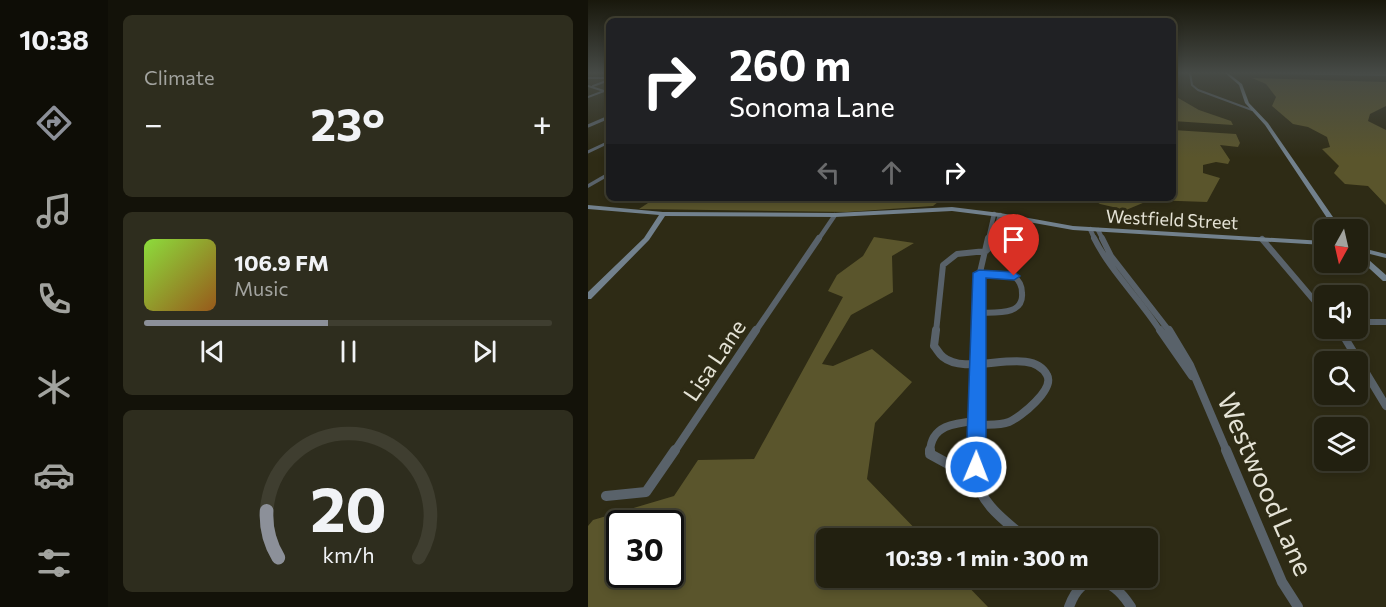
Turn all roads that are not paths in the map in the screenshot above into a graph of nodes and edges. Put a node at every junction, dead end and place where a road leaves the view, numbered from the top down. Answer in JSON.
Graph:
{"nodes":[{"id":1,"x":1229,"y":101,"type":"edge"},
{"id":2,"x":1248,"y":101,"type":"edge"},
{"id":3,"x":1252,"y":110,"type":"junction"},
{"id":4,"x":606,"y":118,"type":"edge"},
{"id":5,"x":588,"y":126,"type":"edge"},
{"id":6,"x":606,"y":143,"type":"edge"},
{"id":7,"x":588,"y":152,"type":"edge"},
{"id":8,"x":606,"y":176,"type":"edge"},
{"id":9,"x":588,"y":186,"type":"edge"},
{"id":10,"x":588,"y":207,"type":"edge"},
{"id":11,"x":663,"y":214,"type":"junction"},
{"id":12,"x":997,"y":214,"type":"junction"},
{"id":13,"x":835,"y":215,"type":"junction"},
{"id":14,"x":1332,"y":219,"type":"edge"},
{"id":15,"x":1090,"y":229,"type":"junction"},
{"id":16,"x":1098,"y":230,"type":"junction"},
{"id":17,"x":1262,"y":239,"type":"junction"},
{"id":18,"x":1314,"y":242,"type":"edge"},
{"id":19,"x":986,"y":251,"type":"junction"},
{"id":20,"x":1368,"y":252,"type":"edge"},
{"id":21,"x":1107,"y":256,"type":"junction"},
{"id":22,"x":1386,"y":256,"type":"edge"},
{"id":23,"x":1368,"y":264,"type":"edge"},
{"id":24,"x":979,"y":273,"type":"junction"},
{"id":25,"x":1386,"y":279,"type":"edge"},
{"id":26,"x":588,"y":297,"type":"edge"},
{"id":27,"x":1314,"y":300,"type":"edge"},
{"id":28,"x":978,"y":314,"type":"junction"},
{"id":29,"x":1368,"y":322,"type":"edge"},
{"id":30,"x":1386,"y":322,"type":"edge"},
{"id":31,"x":1346,"y":339,"type":"edge"},
{"id":32,"x":978,"y":364,"type":"junction"},
{"id":33,"x":1386,"y":405,"type":"edge"},
{"id":34,"x":977,"y":423,"type":"junction"},
{"id":35,"x":976,"y":467,"type":"junction"},
{"id":36,"x":606,"y":496,"type":"dead end"},
{"id":37,"x":1015,"y":528,"type":"edge"},
{"id":38,"x":1077,"y":588,"type":"edge"},
{"id":39,"x":1114,"y":588,"type":"edge"},
{"id":40,"x":1069,"y":607,"type":"edge"},
{"id":41,"x":1131,"y":607,"type":"edge"},
{"id":42,"x":1298,"y":607,"type":"edge"}],
"edges":[{"from":1,"to":3,"type":"street"},
{"from":2,"to":3,"type":"main road"},
{"from":3,"to":14,"type":"main road"},
{"from":4,"to":5,"type":"street"},
{"from":6,"to":7,"type":"street"},
{"from":8,"to":9,"type":"street"},
{"from":10,"to":11,"type":"main road","name":"Westfield Street"},
{"from":11,"to":13,"type":"main road","name":"Westfield Street"},
{"from":11,"to":26,"type":"main road"},
{"from":12,"to":13,"type":"main road","name":"Westfield Street"},
{"from":12,"to":15,"type":"main road","name":"Westfield Street"},
{"from":12,"to":19,"type":"street"},
{"from":13,"to":36,"type":"street","name":"Lisa Lane"},
{"from":15,"to":16,"type":"main road","name":"Westfield Street"},
{"from":15,"to":21,"type":"street","name":"Westwood Lane"},
{"from":16,"to":17,"type":"main road","name":"Westfield Street"},
{"from":16,"to":21,"type":"street","name":"Westwood Lane"},
{"from":17,"to":18,"type":"main road","name":"Westfield Street"},
{"from":17,"to":27,"type":"street"},
{"from":19,"to":24,"type":"street"},
{"from":19,"to":32,"type":"street"},
{"from":20,"to":22,"type":"main road"},
{"from":21,"to":42,"type":"street","name":"Westwood Lane"},
{"from":23,"to":25,"type":"main road"},
{"from":24,"to":28,"type":"street"},
{"from":24,"to":28,"type":"street"},
{"from":28,"to":32,"type":"street"},
{"from":29,"to":30,"type":"street"},
{"from":31,"to":33,"type":"street"},
{"from":32,"to":34,"type":"street"},
{"from":32,"to":34,"type":"street"},
{"from":34,"to":35,"type":"street"},
{"from":34,"to":35,"type":"street"},
{"from":35,"to":37,"type":"street"},
{"from":38,"to":40,"type":"street"},
{"from":39,"to":41,"type":"street"}]}
